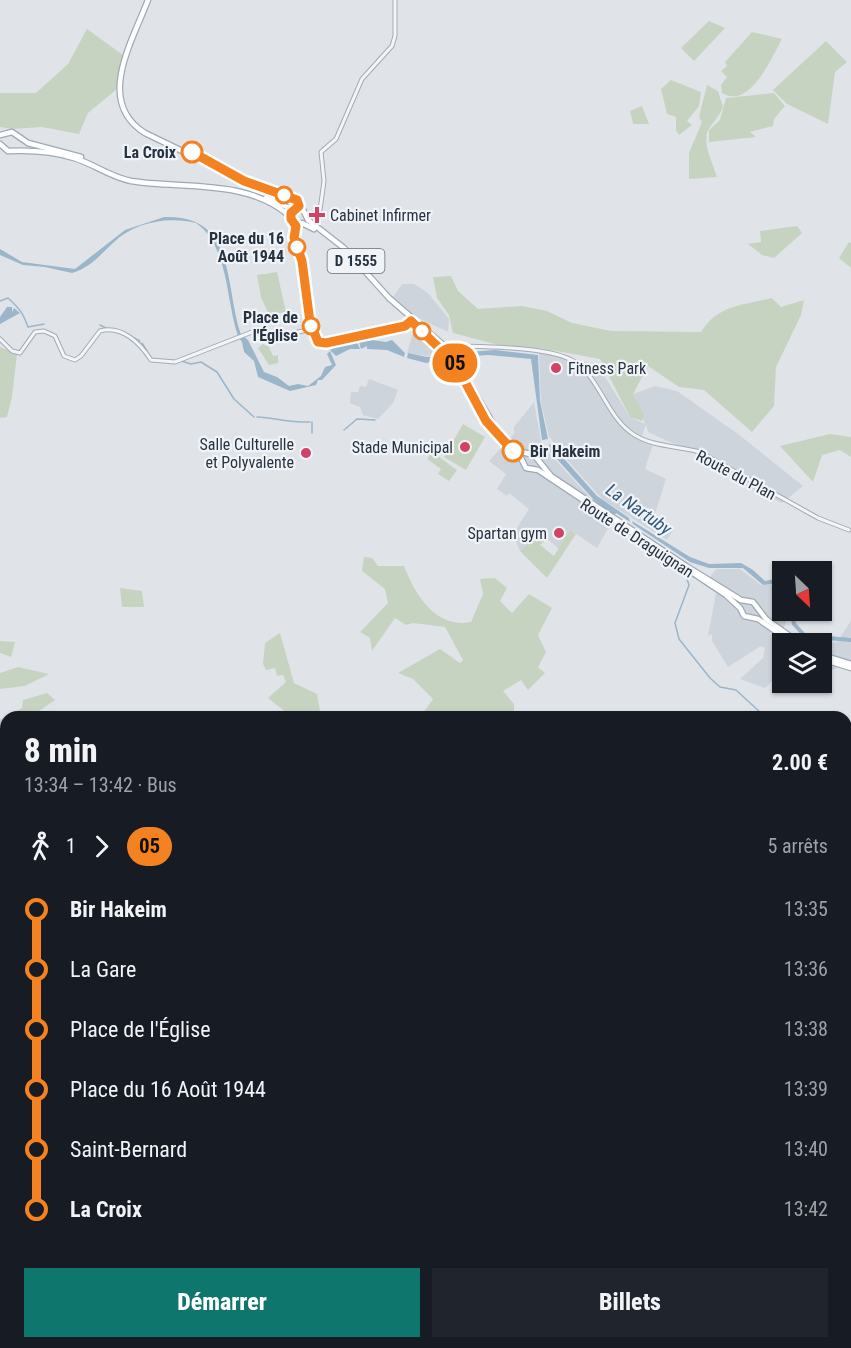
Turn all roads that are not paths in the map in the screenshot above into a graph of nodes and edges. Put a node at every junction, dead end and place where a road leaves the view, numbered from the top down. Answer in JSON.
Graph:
{"nodes":[{"id":1,"x":148,"y":0,"type":"edge"},
{"id":2,"x":395,"y":0,"type":"edge"},
{"id":3,"x":2,"y":135,"type":"edge"},
{"id":4,"x":19,"y":138,"type":"junction"},
{"id":5,"x":1,"y":144,"type":"edge"},
{"id":6,"x":16,"y":149,"type":"junction"},
{"id":7,"x":297,"y":200,"type":"junction"},
{"id":8,"x":295,"y":210,"type":"junction"},
{"id":9,"x":320,"y":210,"type":"dead end"},
{"id":10,"x":305,"y":215,"type":"junction"},
{"id":11,"x":291,"y":217,"type":"junction"},
{"id":12,"x":302,"y":223,"type":"junction"},
{"id":13,"x":312,"y":329,"type":"dead end"},
{"id":14,"x":0,"y":339,"type":"edge"},
{"id":15,"x":450,"y":353,"type":"junction"},
{"id":16,"x":527,"y":454,"type":"junction"},
{"id":17,"x":522,"y":460,"type":"junction"},
{"id":18,"x":537,"y":461,"type":"junction"},
{"id":19,"x":532,"y":468,"type":"junction"},
{"id":20,"x":849,"y":530,"type":"dead end"},
{"id":21,"x":747,"y":602,"type":"junction"},
{"id":22,"x":741,"y":609,"type":"junction"},
{"id":23,"x":758,"y":610,"type":"junction"},
{"id":24,"x":753,"y":617,"type":"junction"},
{"id":25,"x":780,"y":632,"type":"joint"},
{"id":26,"x":832,"y":660,"type":"edge"},
{"id":27,"x":851,"y":666,"type":"edge"}],
"edges":[{"from":1,"to":7,"type":"main road"},
{"from":2,"to":9,"type":"street"},
{"from":3,"to":4,"type":"main road"},
{"from":3,"to":5,"type":"main road"},
{"from":4,"to":6,"type":"main road"},
{"from":4,"to":8,"type":"main road"},
{"from":5,"to":6,"type":"main road"},
{"from":6,"to":11,"type":"main road"},
{"from":7,"to":8,"type":"main road"},
{"from":7,"to":10,"type":"main road"},
{"from":8,"to":10,"type":"main road"},
{"from":8,"to":11,"type":"main road"},
{"from":10,"to":12,"type":"main road"},
{"from":10,"to":15,"type":"main road","number":"D 1555"},
{"from":11,"to":12,"type":"main road"},
{"from":12,"to":15,"type":"main road","number":"D 1555"},
{"from":13,"to":14,"type":"street"},
{"from":15,"to":16,"type":"main road","number":"D 1555"},
{"from":15,"to":17,"type":"main road","number":"D 1555"},
{"from":15,"to":20,"type":"street","name":"Route du Plan"},
{"from":16,"to":17,"type":"main road"},
{"from":16,"to":18,"type":"main road"},
{"from":17,"to":19,"type":"main road"},
{"from":18,"to":19,"type":"main road"},
{"from":18,"to":21,"type":"main road","name":"Route de Draguignan"},
{"from":19,"to":22,"type":"main road","name":"Route de Draguignan"},
{"from":21,"to":22,"type":"main road"},
{"from":21,"to":23,"type":"main road"},
{"from":22,"to":24,"type":"main road"},
{"from":23,"to":24,"type":"main road"},
{"from":23,"to":25,"type":"main road"},
{"from":24,"to":25,"type":"main road"},
{"from":26,"to":27,"type":"main road"}]}
